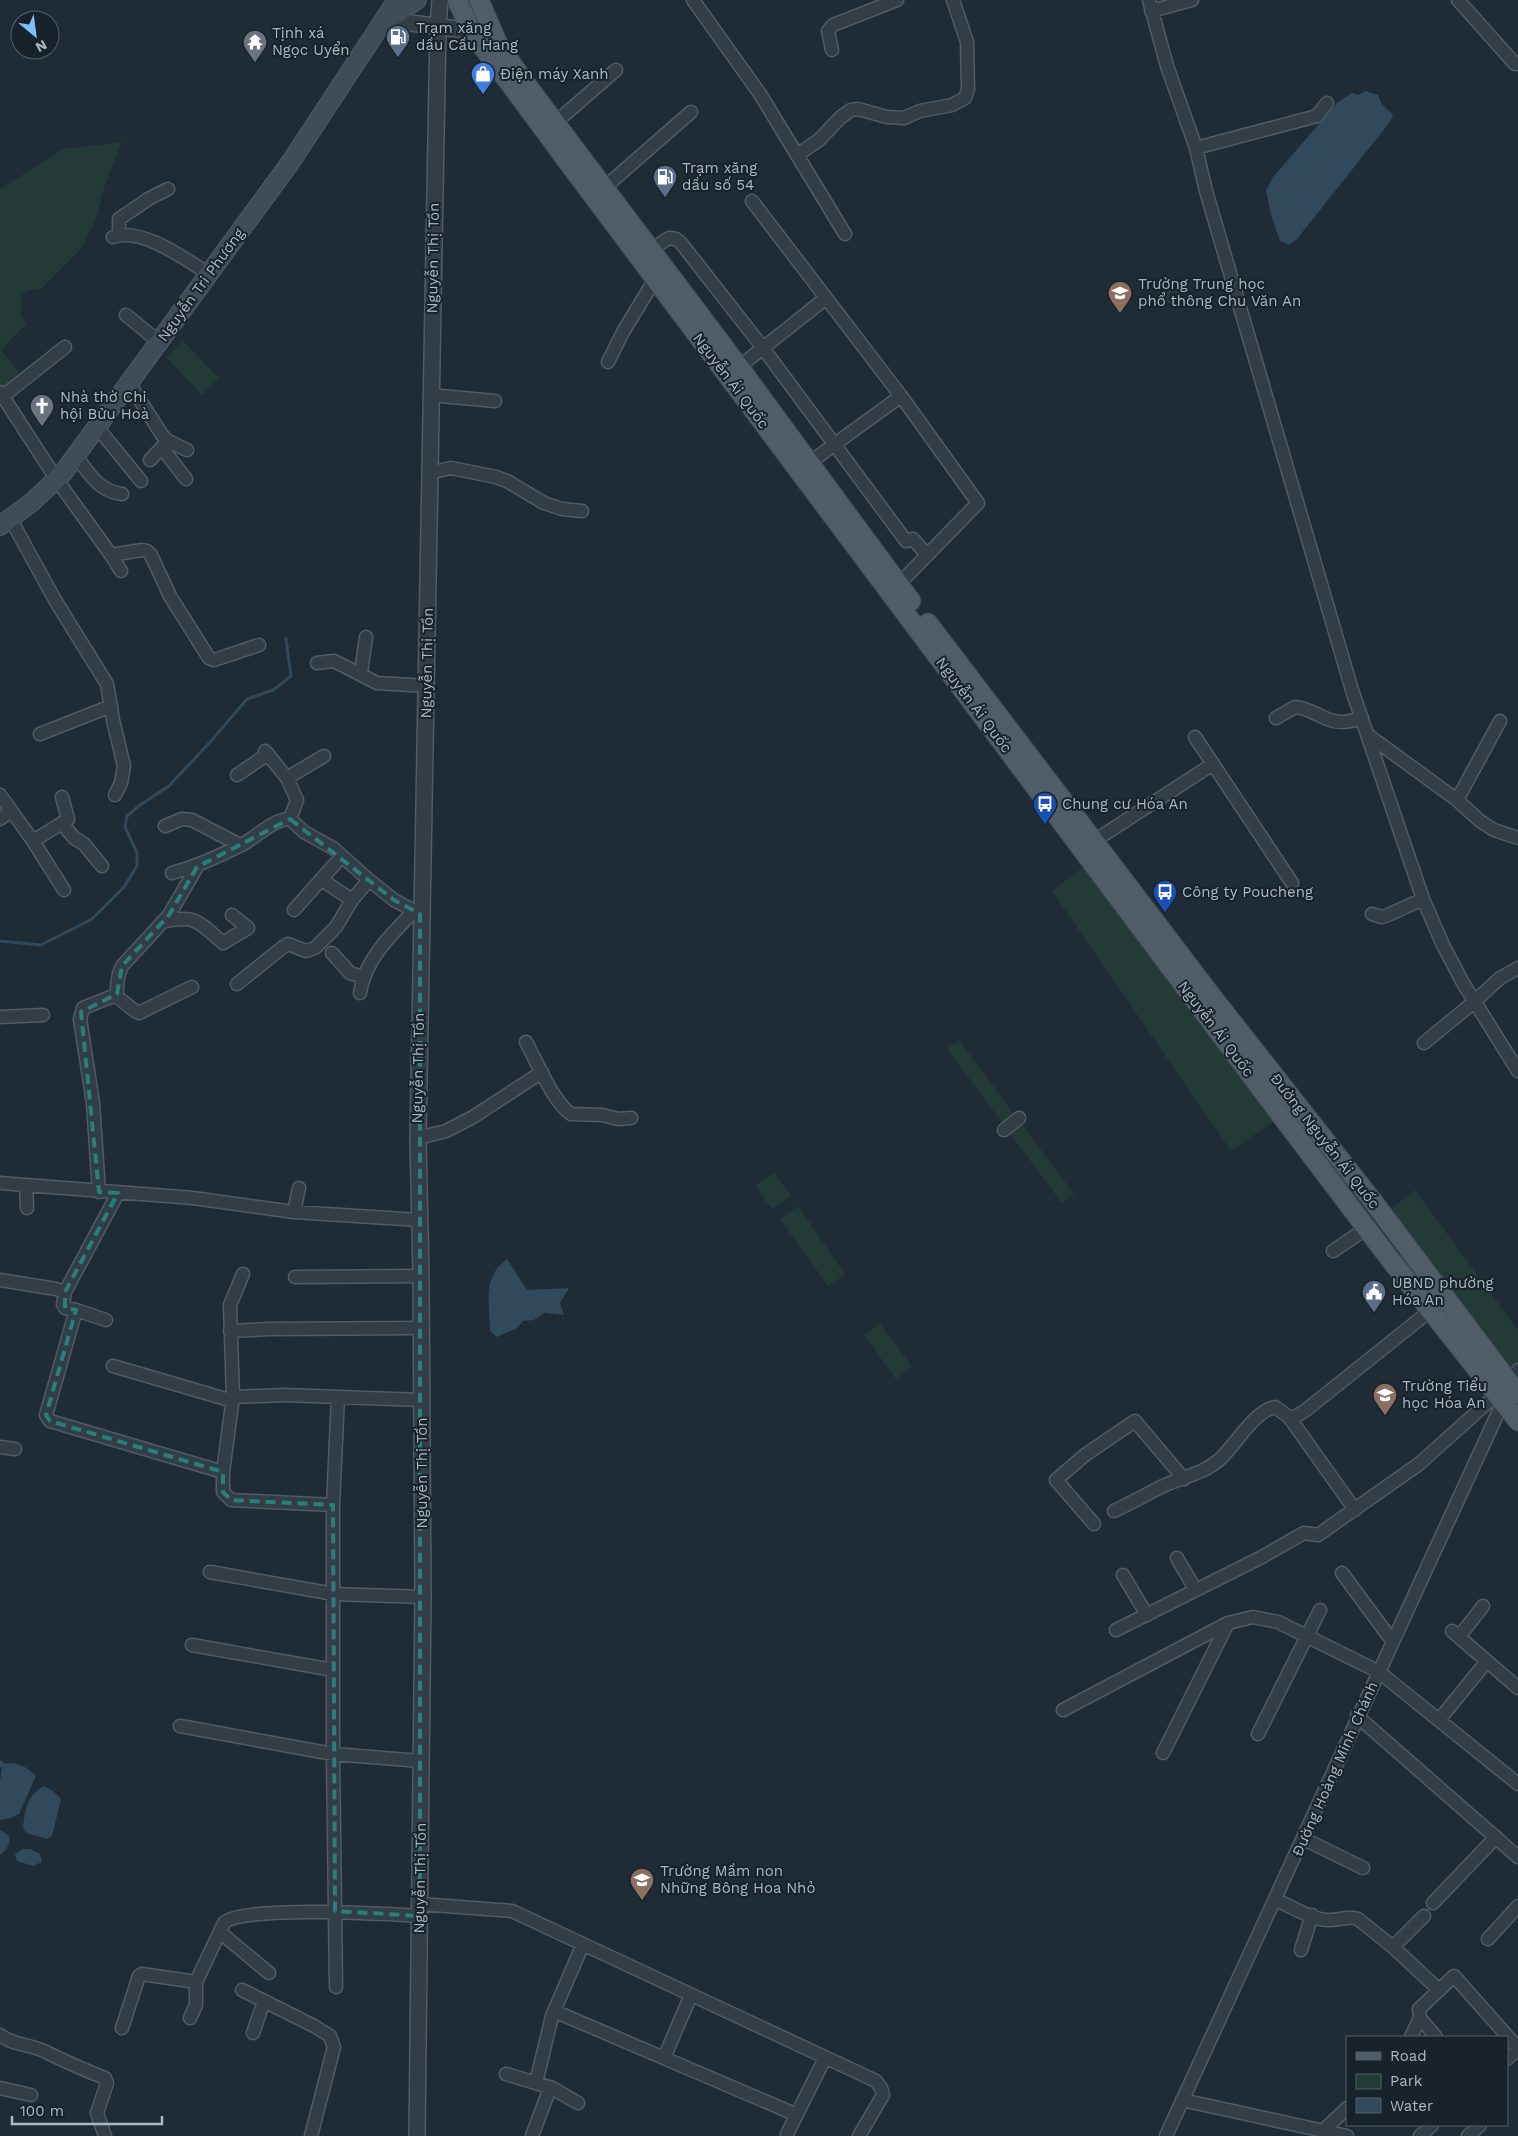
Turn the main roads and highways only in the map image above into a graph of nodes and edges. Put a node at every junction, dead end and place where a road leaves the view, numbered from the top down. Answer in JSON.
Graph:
{"nodes":[{"id":1,"x":397,"y":0,"type":"edge"},
{"id":2,"x":417,"y":0,"type":"edge"},
{"id":3,"x":457,"y":0,"type":"edge"},
{"id":4,"x":479,"y":0,"type":"edge"},
{"id":5,"x":380,"y":25,"type":"junction"},
{"id":6,"x":629,"y":232,"type":"junction"},
{"id":7,"x":5,"y":522,"type":"edge"},
{"id":8,"x":1088,"y":846,"type":"junction"},
{"id":9,"x":1509,"y":1389,"type":"edge"},
{"id":10,"x":1518,"y":1421,"type":"edge"}],
"edges":[{"from":1,"to":5,"type":"main road","name":"Nguyễn Tri Phương"},
{"from":2,"to":5,"type":"main road","name":"Nguyễn Tri Phương"},
{"from":3,"to":6,"type":"main road","name":"Nguyễn Ái Quốc"},
{"from":4,"to":6,"type":"main road","name":"Nguyễn Ái Quốc"},
{"from":5,"to":7,"type":"main road","name":"Nguyễn Tri Phương"},
{"from":6,"to":8,"type":"main road","name":"Nguyễn Ái Quốc"},
{"from":6,"to":8,"type":"main road","name":"Nguyễn Ái Quốc"},
{"from":8,"to":9,"type":"main road","name":"Đường Nguyễn Ái Quốc"},
{"from":8,"to":9,"type":"main road","name":"Nguyễn Ái Quốc"},
{"from":9,"to":10,"type":"main road","name":"Đường Nguyễn Ái Quốc"}]}
